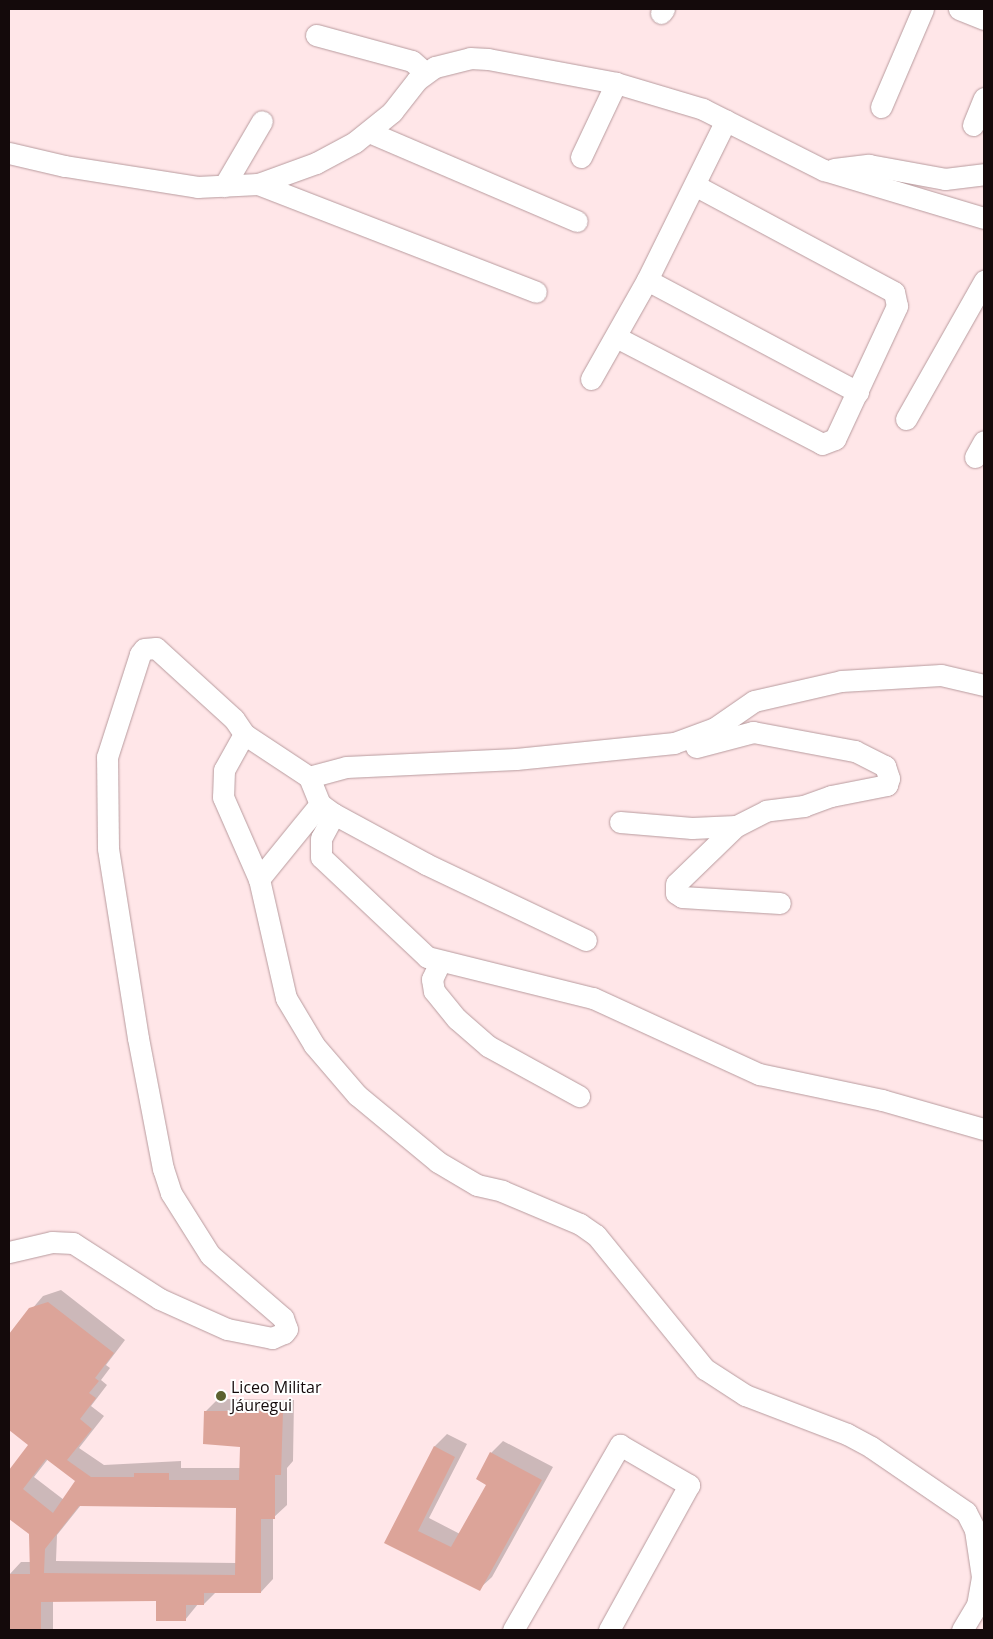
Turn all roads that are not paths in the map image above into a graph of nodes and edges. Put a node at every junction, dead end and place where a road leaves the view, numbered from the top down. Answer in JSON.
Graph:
{"nodes":[{"id":1,"x":923,"y":9,"type":"edge"},
{"id":2,"x":959,"y":9,"type":"edge"},
{"id":3,"x":984,"y":19,"type":"edge"},
{"id":4,"x":316,"y":35,"type":"dead end"},
{"id":5,"x":426,"y":73,"type":"junction"},
{"id":6,"x":616,"y":83,"type":"junction"},
{"id":7,"x":984,"y":98,"type":"edge"},
{"id":8,"x":881,"y":107,"type":"dead end"},
{"id":9,"x":726,"y":120,"type":"junction"},
{"id":10,"x":262,"y":121,"type":"dead end"},
{"id":11,"x":973,"y":125,"type":"dead end"},
{"id":12,"x":369,"y":132,"type":"junction"},
{"id":13,"x":9,"y":153,"type":"edge"},
{"id":14,"x":581,"y":157,"type":"dead end"},
{"id":15,"x":824,"y":170,"type":"junction"},
{"id":16,"x":984,"y":174,"type":"edge"},
{"id":17,"x":258,"y":184,"type":"junction"},
{"id":18,"x":224,"y":186,"type":"junction"},
{"id":19,"x":696,"y":186,"type":"junction"},
{"id":20,"x":984,"y":218,"type":"edge"},
{"id":21,"x":577,"y":221,"type":"dead end"},
{"id":22,"x":648,"y":280,"type":"junction"},
{"id":23,"x":984,"y":281,"type":"edge"},
{"id":24,"x":536,"y":292,"type":"dead end"},
{"id":25,"x":616,"y":337,"type":"junction"},
{"id":26,"x":591,"y":379,"type":"dead end"},
{"id":27,"x":858,"y":392,"type":"junction"},
{"id":28,"x":906,"y":420,"type":"dead end"},
{"id":29,"x":984,"y":685,"type":"edge"},
{"id":30,"x":244,"y":734,"type":"junction"},
{"id":31,"x":674,"y":743,"type":"junction"},
{"id":32,"x":309,"y":777,"type":"junction"},
{"id":33,"x":327,"y":809,"type":"junction"},
{"id":34,"x":620,"y":822,"type":"dead end"},
{"id":35,"x":736,"y":826,"type":"junction"},
{"id":36,"x":259,"y":879,"type":"junction"},
{"id":37,"x":780,"y":903,"type":"dead end"},
{"id":38,"x":586,"y":940,"type":"dead end"},
{"id":39,"x":440,"y":962,"type":"junction"},
{"id":40,"x":579,"y":1096,"type":"dead end"},
{"id":41,"x":984,"y":1129,"type":"edge"},
{"id":42,"x":9,"y":1252,"type":"edge"},
{"id":43,"x":513,"y":1630,"type":"edge"},
{"id":44,"x":609,"y":1630,"type":"edge"},
{"id":45,"x":962,"y":1630,"type":"edge"}],
"edges":[{"from":1,"to":8,"type":"street"},
{"from":2,"to":3,"type":"street"},
{"from":4,"to":5,"type":"street"},
{"from":5,"to":6,"type":"street"},
{"from":5,"to":12,"type":"street"},
{"from":6,"to":9,"type":"street"},
{"from":6,"to":14,"type":"street"},
{"from":7,"to":11,"type":"street"},
{"from":9,"to":15,"type":"street"},
{"from":9,"to":19,"type":"street"},
{"from":10,"to":18,"type":"street"},
{"from":12,"to":17,"type":"street"},
{"from":12,"to":21,"type":"street"},
{"from":13,"to":18,"type":"street"},
{"from":15,"to":16,"type":"street"},
{"from":15,"to":20,"type":"street"},
{"from":17,"to":18,"type":"street"},
{"from":17,"to":24,"type":"street"},
{"from":19,"to":22,"type":"street"},
{"from":19,"to":27,"type":"street"},
{"from":22,"to":25,"type":"street"},
{"from":22,"to":27,"type":"street"},
{"from":23,"to":28,"type":"street"},
{"from":25,"to":26,"type":"street"},
{"from":25,"to":27,"type":"street"},
{"from":29,"to":31,"type":"street"},
{"from":30,"to":32,"type":"street"},
{"from":30,"to":36,"type":"street"},
{"from":30,"to":42,"type":"street"},
{"from":31,"to":32,"type":"street"},
{"from":31,"to":35,"type":"street"},
{"from":32,"to":33,"type":"street"},
{"from":33,"to":36,"type":"street"},
{"from":33,"to":38,"type":"street"},
{"from":33,"to":39,"type":"street"},
{"from":34,"to":35,"type":"street"},
{"from":35,"to":37,"type":"street"},
{"from":36,"to":45,"type":"street"},
{"from":39,"to":40,"type":"street"},
{"from":39,"to":41,"type":"street"},
{"from":43,"to":44,"type":"street"}]}
